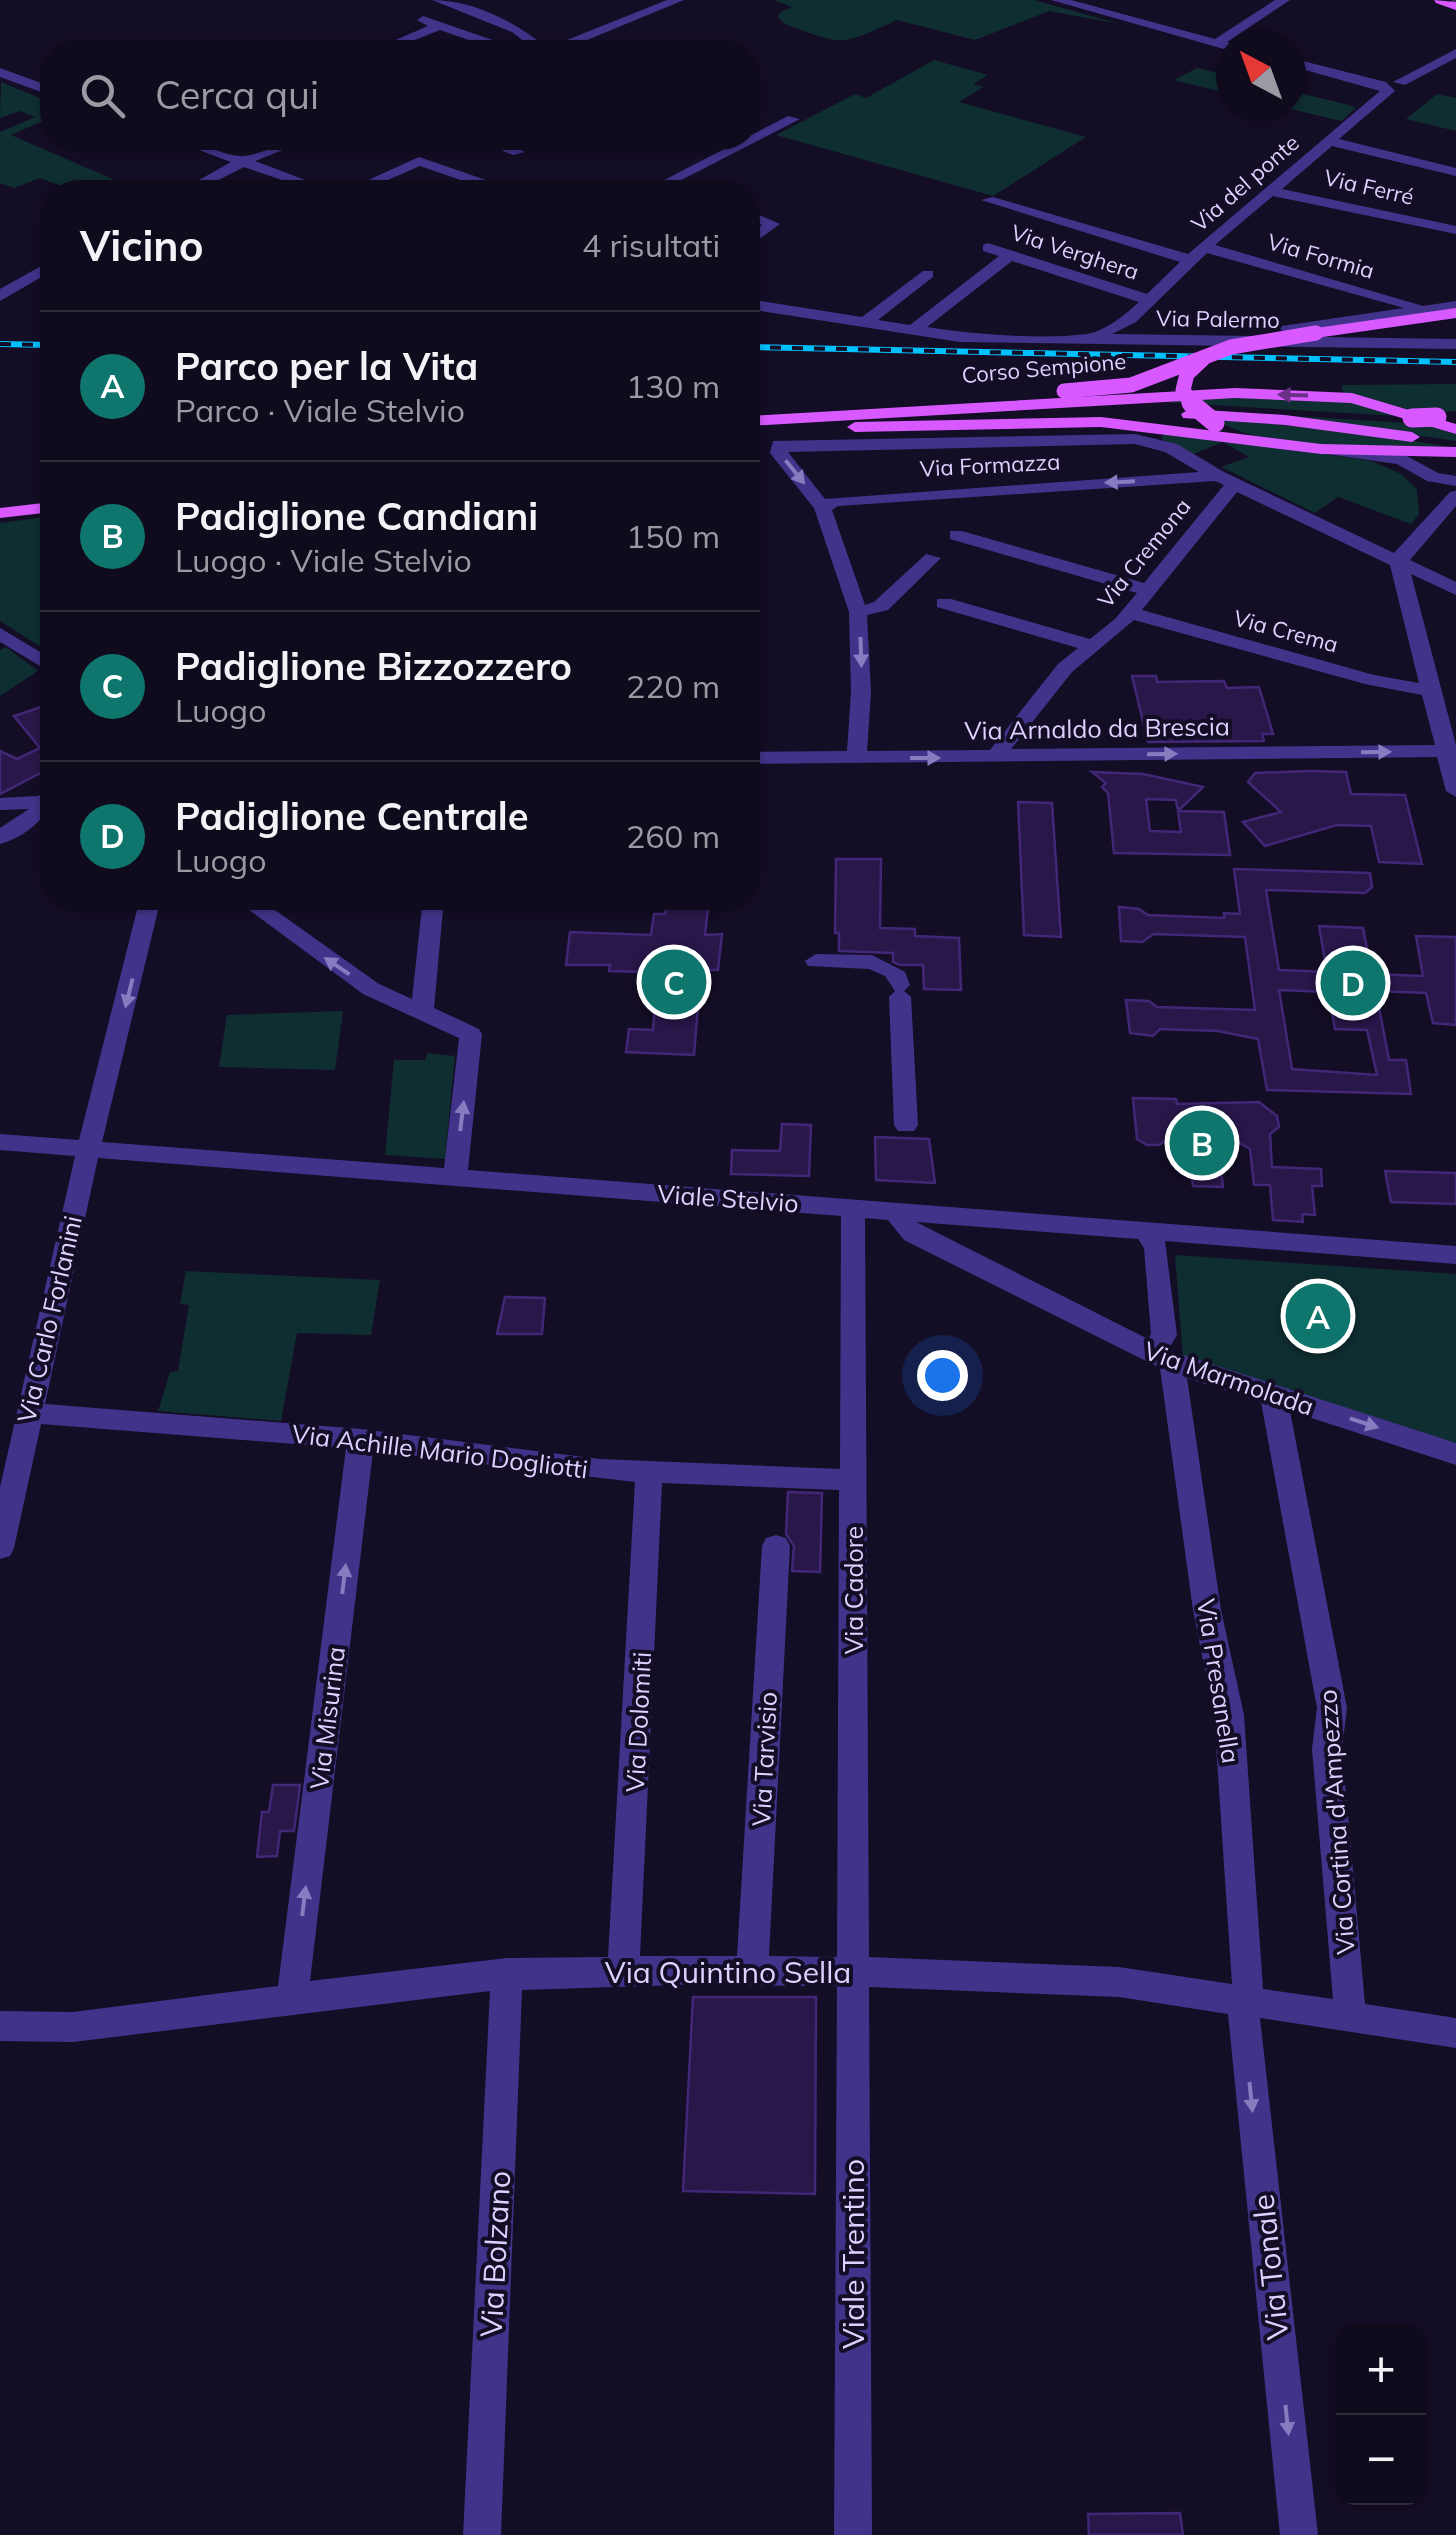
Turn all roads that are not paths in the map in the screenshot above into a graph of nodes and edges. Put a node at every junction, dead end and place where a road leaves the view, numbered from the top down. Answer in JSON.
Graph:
{"nodes":[{"id":1,"x":438,"y":0,"type":"edge"},
{"id":2,"x":678,"y":0,"type":"edge"},
{"id":3,"x":1057,"y":0,"type":"edge"},
{"id":4,"x":1284,"y":0,"type":"edge"},
{"id":5,"x":1440,"y":0,"type":"edge"},
{"id":6,"x":1456,"y":6,"type":"edge"},
{"id":7,"x":423,"y":20,"type":"dead end"},
{"id":8,"x":439,"y":26,"type":"junction"},
{"id":9,"x":1245,"y":30,"type":"edge"},
{"id":10,"x":404,"y":40,"type":"edge"},
{"id":11,"x":479,"y":40,"type":"edge"},
{"id":12,"x":530,"y":40,"type":"edge"},
{"id":13,"x":576,"y":40,"type":"edge"},
{"id":14,"x":1216,"y":43,"type":"edge"},
{"id":15,"x":1456,"y":53,"type":"edge"},
{"id":16,"x":1306,"y":66,"type":"edge"},
{"id":17,"x":0,"y":72,"type":"edge"},
{"id":18,"x":1400,"y":82,"type":"dead end"},
{"id":19,"x":40,"y":87,"type":"edge"},
{"id":20,"x":793,"y":119,"type":"dead end"},
{"id":21,"x":760,"y":136,"type":"edge"},
{"id":22,"x":1328,"y":141,"type":"junction"},
{"id":23,"x":208,"y":150,"type":"edge"},
{"id":24,"x":274,"y":150,"type":"edge"},
{"id":25,"x":512,"y":150,"type":"edge"},
{"id":26,"x":732,"y":150,"type":"edge"},
{"id":27,"x":518,"y":152,"type":"dead end"},
{"id":28,"x":242,"y":162,"type":"junction"},
{"id":29,"x":1456,"y":172,"type":"edge"},
{"id":30,"x":209,"y":180,"type":"edge"},
{"id":31,"x":295,"y":180,"type":"edge"},
{"id":32,"x":376,"y":180,"type":"edge"},
{"id":33,"x":473,"y":180,"type":"edge"},
{"id":34,"x":673,"y":180,"type":"edge"},
{"id":35,"x":1272,"y":191,"type":"junction"},
{"id":36,"x":988,"y":200,"type":"dead end"},
{"id":37,"x":760,"y":219,"type":"edge"},
{"id":38,"x":1456,"y":230,"type":"edge"},
{"id":39,"x":760,"y":233,"type":"edge"},
{"id":40,"x":1204,"y":247,"type":"junction"},
{"id":41,"x":988,"y":248,"type":"dead end"},
{"id":42,"x":1010,"y":255,"type":"junction"},
{"id":43,"x":1191,"y":260,"type":"junction"},
{"id":44,"x":40,"y":272,"type":"edge"},
{"id":45,"x":928,"y":274,"type":"dead end"},
{"id":46,"x":0,"y":296,"type":"edge"},
{"id":47,"x":1149,"y":300,"type":"junction"},
{"id":48,"x":760,"y":306,"type":"edge"},
{"id":49,"x":1456,"y":309,"type":"edge"},
{"id":50,"x":1425,"y":310,"type":"junction"},
{"id":51,"x":1130,"y":319,"type":"junction"},
{"id":52,"x":864,"y":323,"type":"junction"},
{"id":53,"x":912,"y":331,"type":"junction"},
{"id":54,"x":1077,"y":339,"type":"junction"},
{"id":55,"x":1122,"y":340,"type":"junction"},
{"id":56,"x":1456,"y":344,"type":"edge"},
{"id":57,"x":1215,"y":348,"type":"junction"},
{"id":58,"x":1054,"y":412,"type":"junction"},
{"id":59,"x":1456,"y":416,"type":"edge"},
{"id":60,"x":760,"y":422,"type":"edge"},
{"id":61,"x":760,"y":423,"type":"edge"},
{"id":62,"x":760,"y":423,"type":"edge"},
{"id":63,"x":760,"y":423,"type":"edge"},
{"id":64,"x":1456,"y":430,"type":"edge"},
{"id":65,"x":1287,"y":445,"type":"junction"},
{"id":66,"x":1456,"y":449,"type":"edge"},
{"id":67,"x":1333,"y":450,"type":"junction"},
{"id":68,"x":1370,"y":456,"type":"junction"},
{"id":69,"x":1226,"y":480,"type":"junction"},
{"id":70,"x":1456,"y":481,"type":"edge"},
{"id":71,"x":1456,"y":496,"type":"edge"},
{"id":72,"x":824,"y":508,"type":"junction"},
{"id":73,"x":40,"y":509,"type":"edge"},
{"id":74,"x":0,"y":514,"type":"edge"},
{"id":75,"x":956,"y":535,"type":"dead end"},
{"id":76,"x":1418,"y":535,"type":"junction"},
{"id":77,"x":932,"y":558,"type":"dead end"},
{"id":78,"x":1399,"y":564,"type":"junction"},
{"id":79,"x":1456,"y":589,"type":"edge"},
{"id":80,"x":1147,"y":590,"type":"junction"},
{"id":81,"x":944,"y":603,"type":"dead end"},
{"id":82,"x":858,"y":612,"type":"junction"},
{"id":83,"x":1130,"y":613,"type":"junction"},
{"id":84,"x":0,"y":634,"type":"edge"},
{"id":85,"x":1092,"y":646,"type":"junction"},
{"id":86,"x":40,"y":659,"type":"edge"},
{"id":87,"x":1431,"y":691,"type":"junction"},
{"id":88,"x":1009,"y":737,"type":"junction"},
{"id":89,"x":1451,"y":752,"type":"edge"},
{"id":90,"x":760,"y":758,"type":"edge"},
{"id":91,"x":856,"y":758,"type":"junction"},
{"id":92,"x":994,"y":758,"type":"junction"},
{"id":93,"x":1031,"y":758,"type":"junction"},
{"id":94,"x":1456,"y":790,"type":"edge"},
{"id":95,"x":40,"y":802,"type":"edge"},
{"id":96,"x":0,"y":804,"type":"edge"},
{"id":97,"x":40,"y":812,"type":"edge"},
{"id":98,"x":0,"y":838,"type":"edge"},
{"id":99,"x":147,"y":910,"type":"edge"},
{"id":100,"x":261,"y":910,"type":"edge"},
{"id":101,"x":433,"y":910,"type":"edge"},
{"id":102,"x":816,"y":961,"type":"dead end"},
{"id":103,"x":422,"y":1012,"type":"junction"},
{"id":104,"x":906,"y":1124,"type":"dead end"},
{"id":105,"x":0,"y":1142,"type":"edge"},
{"id":106,"x":88,"y":1149,"type":"junction"},
{"id":107,"x":455,"y":1177,"type":"junction"},
{"id":108,"x":853,"y":1208,"type":"junction"},
{"id":109,"x":899,"y":1211,"type":"junction"},
{"id":110,"x":944,"y":1215,"type":"junction"},
{"id":111,"x":1145,"y":1230,"type":"junction"},
{"id":112,"x":958,"y":1254,"type":"junction"},
{"id":113,"x":1456,"y":1254,"type":"edge"},
{"id":114,"x":1162,"y":1359,"type":"junction"},
{"id":115,"x":1273,"y":1393,"type":"junction"},
{"id":116,"x":28,"y":1412,"type":"junction"},
{"id":117,"x":362,"y":1438,"type":"junction"},
{"id":118,"x":1456,"y":1454,"type":"edge"},
{"id":119,"x":649,"y":1472,"type":"junction"},
{"id":120,"x":853,"y":1480,"type":"junction"},
{"id":121,"x":776,"y":1546,"type":"dead end"},
{"id":122,"x":0,"y":1548,"type":"edge"},
{"id":123,"x":623,"y":1970,"type":"junction"},
{"id":124,"x":752,"y":1972,"type":"junction"},
{"id":125,"x":507,"y":1973,"type":"junction"},
{"id":126,"x":853,"y":1973,"type":"junction"},
{"id":127,"x":292,"y":1998,"type":"junction"},
{"id":128,"x":1246,"y":2000,"type":"junction"},
{"id":129,"x":1350,"y":2015,"type":"junction"},
{"id":130,"x":0,"y":2026,"type":"edge"},
{"id":131,"x":1456,"y":2033,"type":"edge"},
{"id":132,"x":482,"y":2535,"type":"edge"},
{"id":133,"x":854,"y":2535,"type":"edge"},
{"id":134,"x":1299,"y":2535,"type":"edge"}],
"edges":[{"from":1,"to":12,"type":"street"},
{"from":2,"to":13,"type":"street"},
{"from":3,"to":14,"type":"street"},
{"from":4,"to":9,"type":"street"},
{"from":5,"to":6,"type":"main road"},
{"from":7,"to":8,"type":"street"},
{"from":8,"to":10,"type":"street"},
{"from":8,"to":11,"type":"street"},
{"from":15,"to":18,"type":"street"},
{"from":16,"to":22,"type":"street","name":"Via del ponte"},
{"from":17,"to":19,"type":"street"},
{"from":20,"to":21,"type":"street"},
{"from":22,"to":29,"type":"street"},
{"from":22,"to":35,"type":"street","name":"Via del ponte"},
{"from":23,"to":28,"type":"street"},
{"from":24,"to":28,"type":"street"},
{"from":25,"to":27,"type":"street"},
{"from":26,"to":34,"type":"street"},
{"from":28,"to":30,"type":"street"},
{"from":28,"to":31,"type":"street"},
{"from":32,"to":33,"type":"street"},
{"from":35,"to":38,"type":"street","name":"Via Ferré"},
{"from":35,"to":40,"type":"street","name":"Via del ponte"},
{"from":36,"to":43,"type":"street","name":"Via del ponte"},
{"from":37,"to":39,"type":"street"},
{"from":40,"to":43,"type":"street","name":"Via del ponte"},
{"from":40,"to":50,"type":"street","name":"Via Formia"},
{"from":41,"to":42,"type":"street","name":"Via Verghera"},
{"from":42,"to":47,"type":"street","name":"Via Verghera"},
{"from":42,"to":53,"type":"street"},
{"from":43,"to":47,"type":"street","name":"Via del ponte"},
{"from":44,"to":46,"type":"street"},
{"from":45,"to":52,"type":"street"},
{"from":47,"to":51,"type":"street","name":"Via del ponte"},
{"from":48,"to":52,"type":"street","name":"Via Palermo"},
{"from":49,"to":50,"type":"street"},
{"from":49,"to":57,"type":"main road","name":"Corso Sempione","bridge":true},
{"from":50,"to":57,"type":"street"},
{"from":51,"to":54,"type":"street","name":"Via del ponte"},
{"from":51,"to":55,"type":"street","name":"Via del ponte"},
{"from":52,"to":53,"type":"street","name":"Via Palermo"},
{"from":53,"to":54,"type":"street","name":"Via Palermo"},
{"from":54,"to":55,"type":"street","name":"Via Palermo"},
{"from":55,"to":57,"type":"street","name":"Via Palermo"},
{"from":56,"to":57,"type":"street","name":"Via Palermo"},
{"from":57,"to":60,"type":"main road","name":"Corso Sempione","bridge":true},
{"from":57,"to":65,"type":"main road","bridge":true},
{"from":58,"to":59,"type":"main road","name":"Corso Sempione","bridge":true},
{"from":58,"to":61,"type":"main road","name":"Corso Sempione"},
{"from":58,"to":66,"type":"main road"},
{"from":64,"to":62,"type":"main road","one_way":true},
{"from":63,"to":65,"type":"main road"},
{"from":65,"to":67,"type":"main road"},
{"from":66,"to":67,"type":"main road"},
{"from":67,"to":68,"type":"street"},
{"from":68,"to":70,"type":"street"},
{"from":68,"to":76,"type":"street"},
{"from":69,"to":72,"type":"street","name":"Via Formazza","one_way":true},
{"from":69,"to":72,"type":"street","one_way":true},
{"from":69,"to":78,"type":"street","name":"Via Formazza"},
{"from":69,"to":80,"type":"street","name":"Via Cremona"},
{"from":71,"to":76,"type":"street"},
{"from":72,"to":82,"type":"street"},
{"from":73,"to":74,"type":"main road"},
{"from":75,"to":80,"type":"street"},
{"from":76,"to":78,"type":"street"},
{"from":77,"to":82,"type":"street"},
{"from":78,"to":79,"type":"street","name":"Via Formazza"},
{"from":78,"to":87,"type":"street"},
{"from":80,"to":83,"type":"street","name":"Via Cremona"},
{"from":81,"to":85,"type":"street"},
{"from":82,"to":91,"type":"street","one_way":true},
{"from":83,"to":85,"type":"street","name":"Via Cremona"},
{"from":83,"to":87,"type":"street","name":"Via Crema"},
{"from":84,"to":86,"type":"street"},
{"from":85,"to":88,"type":"street","name":"Via Cremona"},
{"from":87,"to":89,"type":"street"},
{"from":88,"to":92,"type":"street","name":"Via Cremona"},
{"from":88,"to":93,"type":"street"},
{"from":93,"to":89,"type":"street","name":"Via Arnaldo da Brescia","one_way":true},
{"from":89,"to":94,"type":"street"},
{"from":90,"to":91,"type":"street","name":"Via Arnaldo da Brescia"},
{"from":91,"to":92,"type":"street","name":"Via Arnaldo da Brescia","one_way":true},
{"from":92,"to":93,"type":"street","name":"Via Arnaldo da Brescia"},
{"from":95,"to":96,"type":"street"},
{"from":97,"to":98,"type":"street"},
{"from":99,"to":106,"type":"street","name":"Via Carlo Forlanini","one_way":true},
{"from":103,"to":100,"type":"street","one_way":true},
{"from":101,"to":103,"type":"street"},
{"from":102,"to":104,"type":"street"},
{"from":107,"to":103,"type":"street","one_way":true},
{"from":105,"to":106,"type":"street","name":"Viale Stelvio"},
{"from":106,"to":107,"type":"street","name":"Viale Stelvio"},
{"from":106,"to":116,"type":"street","name":"Via Carlo Forlanini"},
{"from":107,"to":108,"type":"street","name":"Viale Stelvio"},
{"from":108,"to":109,"type":"street","name":"Viale Stelvio"},
{"from":108,"to":120,"type":"street","name":"Via Cadore"},
{"from":109,"to":110,"type":"street","name":"Viale Stelvio"},
{"from":109,"to":112,"type":"street","name":"Via Marmolada"},
{"from":110,"to":111,"type":"street","name":"Viale Stelvio"},
{"from":110,"to":112,"type":"street"},
{"from":111,"to":113,"type":"street","name":"Viale Stelvio"},
{"from":111,"to":114,"type":"street","name":"Via Presanella"},
{"from":112,"to":114,"type":"street","name":"Via Marmolada"},
{"from":114,"to":115,"type":"street","name":"Via Marmolada"},
{"from":114,"to":128,"type":"street","name":"Via Presanella"},
{"from":115,"to":118,"type":"street","name":"Via Marmolada","one_way":true},
{"from":115,"to":129,"type":"street","name":"Via Cortina d'Ampezzo"},
{"from":116,"to":117,"type":"street","name":"Via Achille Mario Dogliotti"},
{"from":116,"to":122,"type":"street","name":"Via Carlo Forlanini"},
{"from":117,"to":119,"type":"street","name":"Via Achille Mario Dogliotti"},
{"from":127,"to":117,"type":"street","name":"Via Misurina","one_way":true},
{"from":119,"to":120,"type":"street","name":"Via Achille Mario Dogliotti"},
{"from":119,"to":123,"type":"street","name":"Via Dolomiti"},
{"from":120,"to":126,"type":"street","name":"Via Cadore"},
{"from":121,"to":124,"type":"street","name":"Via Tarvisio"},
{"from":123,"to":124,"type":"street","name":"Via Quintino Sella"},
{"from":123,"to":125,"type":"street","name":"Via Quintino Sella"},
{"from":124,"to":126,"type":"street","name":"Via Quintino Sella"},
{"from":125,"to":127,"type":"street","name":"Via Quintino Sella"},
{"from":125,"to":132,"type":"street","name":"Via Bolzano"},
{"from":126,"to":128,"type":"street","name":"Via Quintino Sella"},
{"from":126,"to":133,"type":"street","name":"Viale Trentino"},
{"from":127,"to":130,"type":"street","name":"Via Quintino Sella"},
{"from":128,"to":129,"type":"street","name":"Via Quintino Sella"},
{"from":128,"to":134,"type":"street","name":"Via Tonale","one_way":true},
{"from":129,"to":131,"type":"street","name":"Via Quintino Sella"}]}
